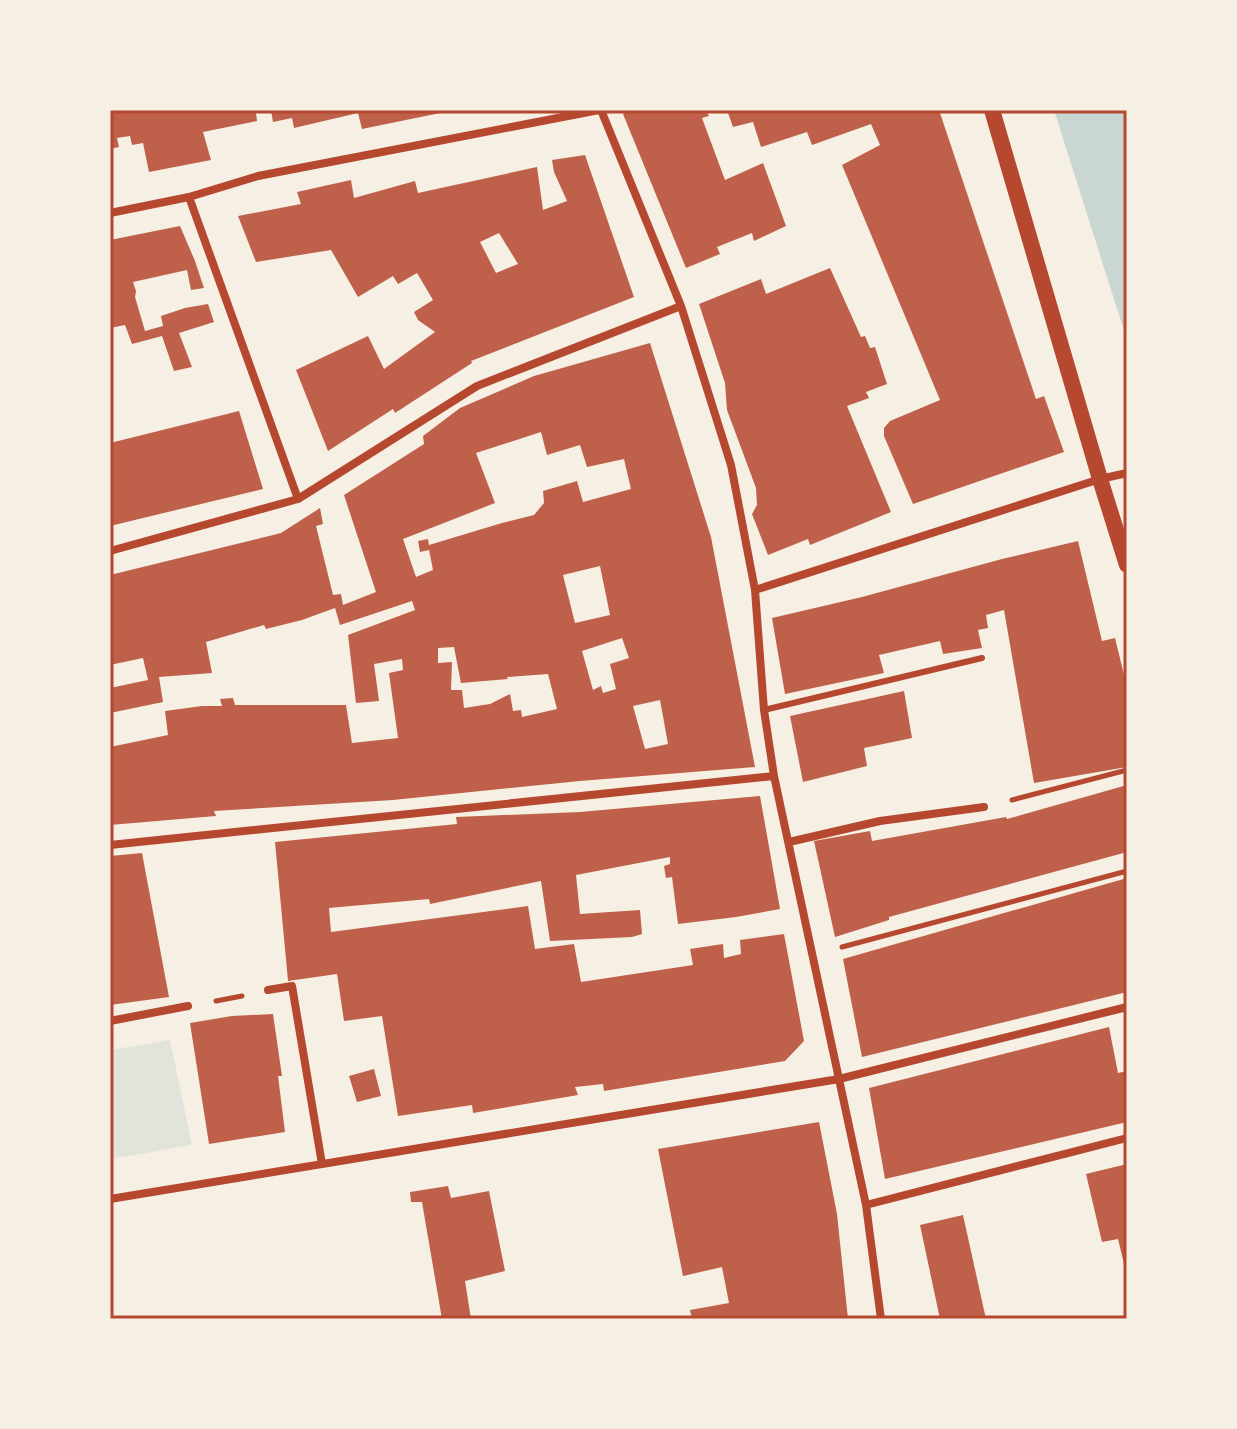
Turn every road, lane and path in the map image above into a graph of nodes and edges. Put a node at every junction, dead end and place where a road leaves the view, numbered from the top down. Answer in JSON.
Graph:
{"nodes":[{"id":1,"x":600,"y":110,"type":"edge"},
{"id":2,"x":992,"y":110,"type":"edge"},
{"id":3,"x":189,"y":197,"type":"junction"},
{"id":4,"x":110,"y":213,"type":"edge"},
{"id":5,"x":681,"y":306,"type":"junction"},
{"id":6,"x":1127,"y":473,"type":"edge"},
{"id":7,"x":1100,"y":479,"type":"junction"},
{"id":8,"x":298,"y":499,"type":"junction"},
{"id":9,"x":110,"y":551,"type":"edge"},
{"id":10,"x":1127,"y":565,"type":"edge"},
{"id":11,"x":755,"y":590,"type":"junction"},
{"id":12,"x":982,"y":658,"type":"dead end"},
{"id":13,"x":764,"y":710,"type":"junction"},
{"id":14,"x":1127,"y":770,"type":"edge"},
{"id":15,"x":774,"y":776,"type":"junction"},
{"id":16,"x":984,"y":807,"type":"joint"},
{"id":17,"x":789,"y":842,"type":"junction"},
{"id":18,"x":110,"y":845,"type":"edge"},
{"id":19,"x":1127,"y":871,"type":"edge"},
{"id":20,"x":812,"y":955,"type":"junction"},
{"id":21,"x":268,"y":990,"type":"joint"},
{"id":22,"x":188,"y":1006,"type":"joint"},
{"id":23,"x":1127,"y":1007,"type":"edge"},
{"id":24,"x":110,"y":1021,"type":"edge"},
{"id":25,"x":839,"y":1079,"type":"junction"},
{"id":26,"x":1127,"y":1138,"type":"edge"},
{"id":27,"x":322,"y":1164,"type":"junction"},
{"id":28,"x":110,"y":1199,"type":"edge"},
{"id":29,"x":866,"y":1205,"type":"junction"},
{"id":30,"x":881,"y":1319,"type":"edge"}],
"edges":[{"from":1,"to":3,"type":"street"},
{"from":1,"to":5,"type":"street"},
{"from":2,"to":7,"type":"main road"},
{"from":3,"to":4,"type":"street"},
{"from":3,"to":8,"type":"street"},
{"from":5,"to":8,"type":"street"},
{"from":5,"to":11,"type":"street"},
{"from":6,"to":7,"type":"street"},
{"from":7,"to":10,"type":"main road"},
{"from":7,"to":11,"type":"street"},
{"from":8,"to":9,"type":"street"},
{"from":11,"to":13,"type":"street"},
{"from":12,"to":13,"type":"lane"},
{"from":13,"to":15,"type":"street"},
{"from":14,"to":16,"type":"path"},
{"from":15,"to":17,"type":"street"},
{"from":15,"to":18,"type":"street"},
{"from":16,"to":17,"type":"street"},
{"from":17,"to":20,"type":"street"},
{"from":19,"to":20,"type":"path"},
{"from":20,"to":25,"type":"street"},
{"from":21,"to":22,"type":"path"},
{"from":21,"to":27,"type":"street"},
{"from":22,"to":24,"type":"street"},
{"from":23,"to":25,"type":"street"},
{"from":25,"to":27,"type":"street"},
{"from":25,"to":29,"type":"street"},
{"from":26,"to":29,"type":"street"},
{"from":27,"to":28,"type":"street"},
{"from":29,"to":30,"type":"street"}]}
